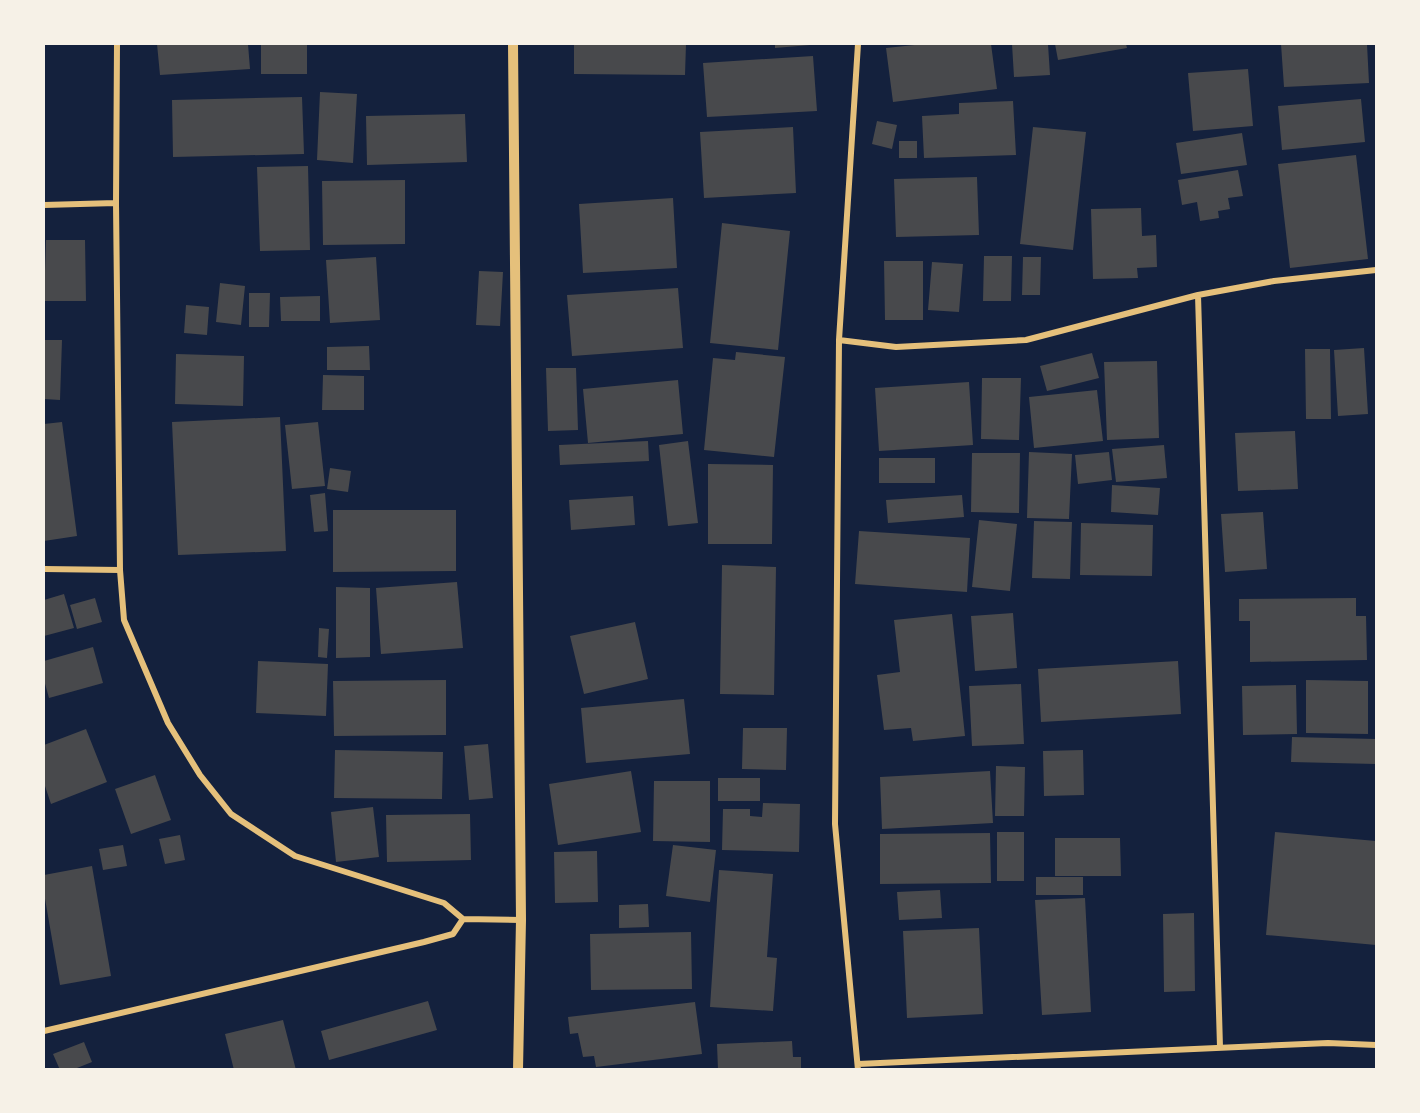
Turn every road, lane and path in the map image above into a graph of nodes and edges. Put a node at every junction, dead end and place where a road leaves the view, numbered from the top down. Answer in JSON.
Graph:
{"nodes":[{"id":1,"x":117,"y":44,"type":"edge"},
{"id":2,"x":513,"y":44,"type":"edge"},
{"id":3,"x":858,"y":44,"type":"edge"},
{"id":4,"x":116,"y":203,"type":"junction"},
{"id":5,"x":44,"y":205,"type":"edge"},
{"id":6,"x":1377,"y":270,"type":"edge"},
{"id":7,"x":1198,"y":295,"type":"junction"},
{"id":8,"x":839,"y":340,"type":"junction"},
{"id":9,"x":44,"y":569,"type":"edge"},
{"id":10,"x":120,"y":570,"type":"junction"},
{"id":11,"x":463,"y":919,"type":"junction"},
{"id":12,"x":521,"y":920,"type":"junction"},
{"id":13,"x":44,"y":1031,"type":"edge"},
{"id":14,"x":1377,"y":1045,"type":"edge"},
{"id":15,"x":1220,"y":1047,"type":"junction"},
{"id":16,"x":858,"y":1067,"type":"edge"},
{"id":17,"x":518,"y":1070,"type":"edge"}],
"edges":[{"from":1,"to":4,"type":"street"},
{"from":2,"to":12,"type":"street"},
{"from":3,"to":8,"type":"street"},
{"from":4,"to":5,"type":"street"},
{"from":4,"to":10,"type":"street"},
{"from":6,"to":7,"type":"street"},
{"from":7,"to":8,"type":"street"},
{"from":7,"to":15,"type":"street"},
{"from":8,"to":16,"type":"street"},
{"from":9,"to":10,"type":"street"},
{"from":10,"to":11,"type":"street"},
{"from":11,"to":12,"type":"street"},
{"from":11,"to":13,"type":"street"},
{"from":12,"to":17,"type":"street"},
{"from":14,"to":15,"type":"street"},
{"from":15,"to":16,"type":"street"}]}
